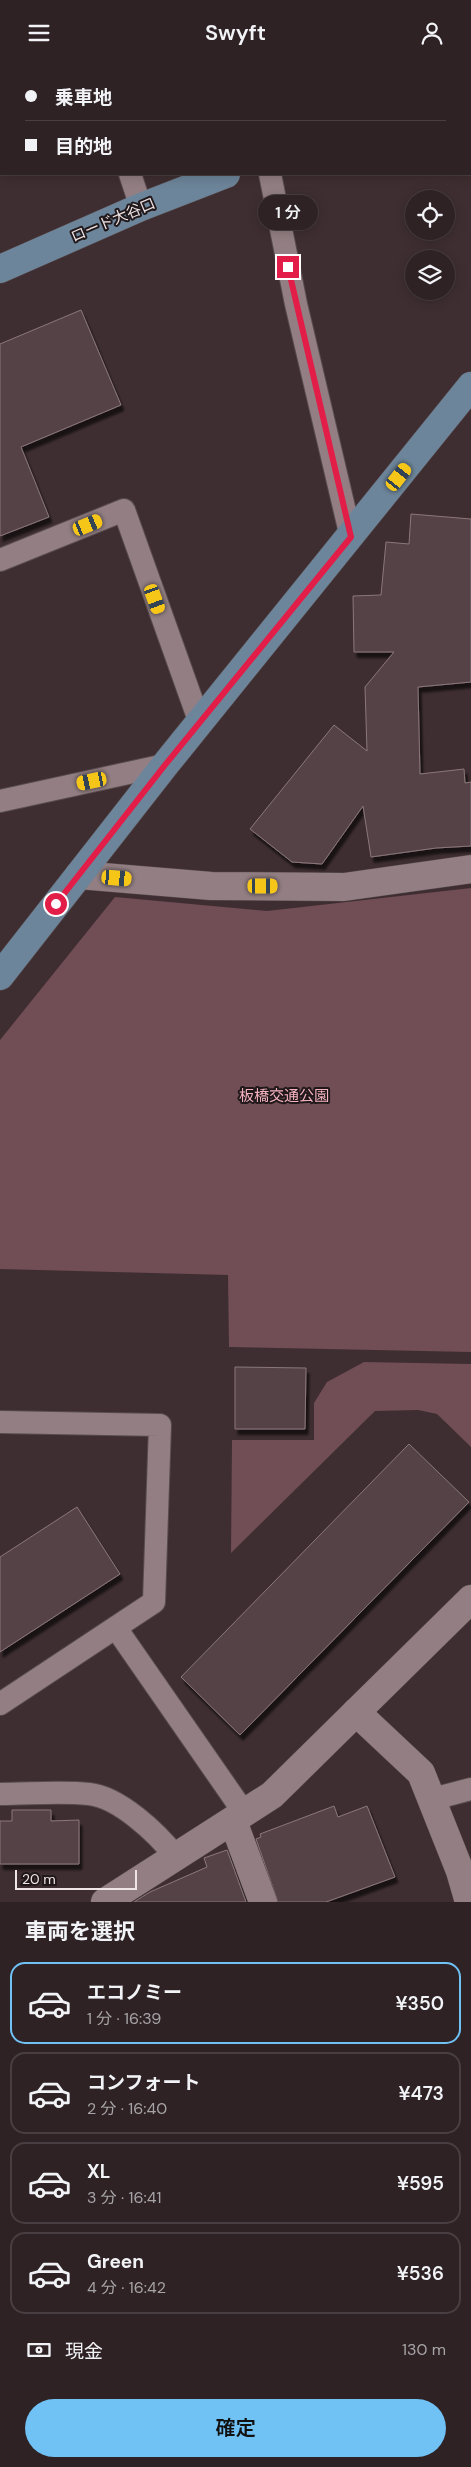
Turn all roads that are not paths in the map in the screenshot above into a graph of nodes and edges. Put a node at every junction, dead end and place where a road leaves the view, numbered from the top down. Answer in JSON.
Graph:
{"nodes":[{"id":1,"x":130,"y":175,"type":"edge"},
{"id":2,"x":223,"y":175,"type":"edge"},
{"id":3,"x":270,"y":175,"type":"edge"},
{"id":4,"x":141,"y":207,"type":"junction"},
{"id":5,"x":0,"y":269,"type":"edge"},
{"id":6,"x":471,"y":386,"type":"edge"},
{"id":7,"x":351,"y":537,"type":"junction"},
{"id":8,"x":0,"y":560,"type":"edge"},
{"id":9,"x":200,"y":723,"type":"junction"},
{"id":10,"x":165,"y":765,"type":"junction"},
{"id":11,"x":0,"y":801,"type":"edge"},
{"id":12,"x":471,"y":869,"type":"edge"},
{"id":13,"x":79,"y":875,"type":"junction"},
{"id":14,"x":0,"y":976,"type":"edge"},
{"id":15,"x":0,"y":1422,"type":"edge"},
{"id":16,"x":471,"y":1599,"type":"edge"},
{"id":17,"x":116,"y":1628,"type":"junction"},
{"id":18,"x":0,"y":1704,"type":"edge"},
{"id":19,"x":356,"y":1712,"type":"junction"},
{"id":20,"x":471,"y":1789,"type":"edge"},
{"id":21,"x":0,"y":1794,"type":"edge"},
{"id":22,"x":433,"y":1799,"type":"junction"},
{"id":23,"x":239,"y":1817,"type":"junction"},
{"id":24,"x":175,"y":1856,"type":"junction"},
{"id":25,"x":105,"y":1902,"type":"edge"},
{"id":26,"x":263,"y":1902,"type":"edge"},
{"id":27,"x":469,"y":1902,"type":"edge"}],
"edges":[{"from":1,"to":4,"type":"lane"},
{"from":2,"to":4,"type":"street","name":"ロード大谷口"},
{"from":3,"to":7,"type":"lane"},
{"from":4,"to":5,"type":"street","name":"ロード大谷口"},
{"from":6,"to":7,"type":"street"},
{"from":7,"to":9,"type":"street"},
{"from":8,"to":9,"type":"lane"},
{"from":9,"to":10,"type":"street"},
{"from":10,"to":11,"type":"lane"},
{"from":10,"to":13,"type":"street"},
{"from":12,"to":13,"type":"street"},
{"from":13,"to":14,"type":"street"},
{"from":15,"to":17,"type":"lane"},
{"from":16,"to":19,"type":"street"},
{"from":17,"to":18,"type":"lane"},
{"from":17,"to":23,"type":"lane"},
{"from":19,"to":22,"type":"street"},
{"from":19,"to":23,"type":"street"},
{"from":20,"to":22,"type":"lane"},
{"from":21,"to":24,"type":"lane"},
{"from":22,"to":27,"type":"street"},
{"from":23,"to":24,"type":"street"},
{"from":23,"to":26,"type":"street"},
{"from":24,"to":25,"type":"street"}]}
